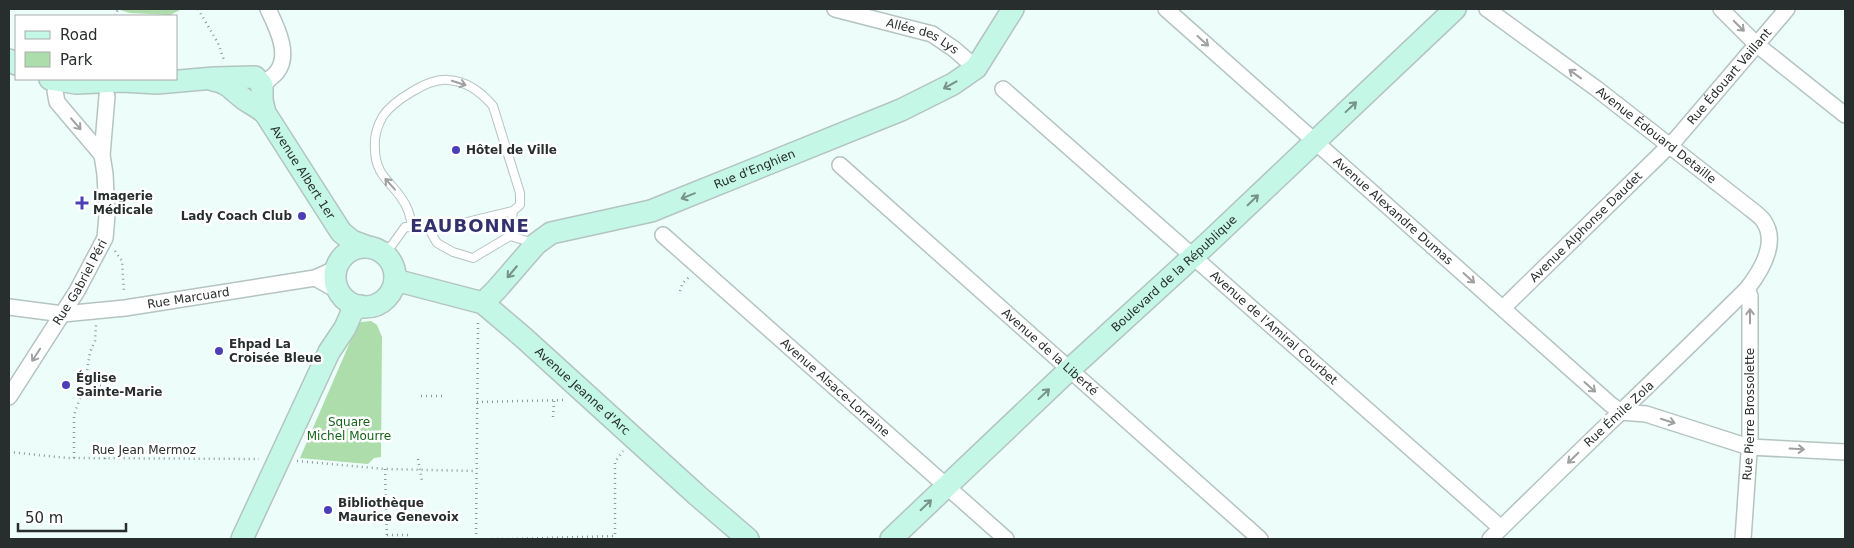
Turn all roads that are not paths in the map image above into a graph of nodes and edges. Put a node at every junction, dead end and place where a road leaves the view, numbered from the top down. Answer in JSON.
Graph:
{"nodes":[{"id":1,"x":268,"y":9,"type":"edge"},
{"id":2,"x":835,"y":9,"type":"edge"},
{"id":3,"x":1013,"y":9,"type":"edge"},
{"id":4,"x":1166,"y":9,"type":"edge"},
{"id":5,"x":1455,"y":9,"type":"edge"},
{"id":6,"x":1487,"y":9,"type":"edge"},
{"id":7,"x":1721,"y":9,"type":"edge"},
{"id":8,"x":1787,"y":9,"type":"edge"},
{"id":9,"x":1756,"y":44,"type":"junction"},
{"id":10,"x":976,"y":68,"type":"junction"},
{"id":11,"x":50,"y":82,"type":"edge"},
{"id":12,"x":157,"y":83,"type":"junction"},
{"id":13,"x":1003,"y":89,"type":"dead end"},
{"id":14,"x":253,"y":92,"type":"junction"},
{"id":15,"x":107,"y":96,"type":"junction"},
{"id":16,"x":1845,"y":115,"type":"edge"},
{"id":17,"x":1315,"y":141,"type":"junction"},
{"id":18,"x":1670,"y":145,"type":"junction"},
{"id":19,"x":102,"y":155,"type":"junction"},
{"id":20,"x":840,"y":165,"type":"dead end"},
{"id":21,"x":513,"y":211,"type":"junction"},
{"id":22,"x":412,"y":227,"type":"junction"},
{"id":23,"x":429,"y":229,"type":"junction"},
{"id":24,"x":341,"y":232,"type":"junction"},
{"id":25,"x":664,"y":235,"type":"dead end"},
{"id":26,"x":510,"y":236,"type":"junction"},
{"id":27,"x":536,"y":244,"type":"junction"},
{"id":28,"x":375,"y":250,"type":"junction"},
{"id":29,"x":1194,"y":256,"type":"junction"},
{"id":30,"x":338,"y":265,"type":"junction"},
{"id":31,"x":315,"y":278,"type":"junction"},
{"id":32,"x":395,"y":280,"type":"junction"},
{"id":33,"x":1747,"y":289,"type":"junction"},
{"id":34,"x":341,"y":293,"type":"junction"},
{"id":35,"x":360,"y":306,"type":"junction"},
{"id":36,"x":9,"y":307,"type":"edge"},
{"id":37,"x":1503,"y":308,"type":"junction"},
{"id":38,"x":481,"y":311,"type":"junction"},
{"id":39,"x":62,"y":314,"type":"junction"},
{"id":40,"x":329,"y":352,"type":"junction"},
{"id":41,"x":1069,"y":370,"type":"junction"},
{"id":42,"x":9,"y":397,"type":"edge"},
{"id":43,"x":1620,"y":412,"type":"junction"},
{"id":44,"x":1748,"y":447,"type":"junction"},
{"id":45,"x":1845,"y":452,"type":"edge"},
{"id":46,"x":947,"y":486,"type":"junction"},
{"id":47,"x":1501,"y":528,"type":"junction"},
{"id":48,"x":242,"y":539,"type":"edge"},
{"id":49,"x":748,"y":539,"type":"edge"},
{"id":50,"x":891,"y":539,"type":"edge"},
{"id":51,"x":1006,"y":539,"type":"edge"},
{"id":52,"x":1260,"y":539,"type":"edge"},
{"id":53,"x":1490,"y":539,"type":"edge"},
{"id":54,"x":1743,"y":539,"type":"edge"}],
"edges":[{"from":1,"to":14,"type":"street"},
{"from":2,"to":10,"type":"street","name":"Allée des Lys"},
{"from":3,"to":10,"type":"street","name":"Rue d'Enghien"},
{"from":4,"to":17,"type":"street","name":"Avenue Alexandre Dumas","one_way":true},
{"from":17,"to":5,"type":"street","name":"Boulevard de la République","one_way":true},
{"from":18,"to":6,"type":"street","name":"Avenue Édouard Detaille","one_way":true},
{"from":7,"to":9,"type":"street","one_way":true},
{"from":8,"to":9,"type":"street","name":"Rue Édouart Vaillant"},
{"from":9,"to":16,"type":"street"},
{"from":9,"to":18,"type":"street","name":"Rue Édouart Vaillant"},
{"from":10,"to":27,"type":"street","name":"Rue d'Enghien","one_way":true},
{"from":11,"to":12,"type":"street"},
{"from":11,"to":15,"type":"street"},
{"from":11,"to":19,"type":"street","one_way":true},
{"from":12,"to":14,"type":"street"},
{"from":12,"to":15,"type":"street"},
{"from":13,"to":29,"type":"street","name":"Avenue de l'Amiral Courbet"},
{"from":14,"to":24,"type":"street","name":"Avenue Albert 1er"},
{"from":15,"to":19,"type":"street","name":"Rue Gabriel Péri"},
{"from":29,"to":17,"type":"street","name":"Boulevard de la République","one_way":true},
{"from":17,"to":37,"type":"street","name":"Avenue Alexandre Dumas","one_way":true},
{"from":18,"to":33,"type":"street","name":"Avenue Édouard Detaille"},
{"from":18,"to":37,"type":"street","name":"Avenue Alphonse Daudet"},
{"from":19,"to":39,"type":"street","name":"Rue Gabriel Péri"},
{"from":20,"to":41,"type":"street","name":"Avenue de la Liberté"},
{"from":22,"to":21,"type":"lane","one_way":true},
{"from":21,"to":23,"type":"lane"},
{"from":21,"to":26,"type":"lane"},
{"from":22,"to":23,"type":"lane"},
{"from":22,"to":28,"type":"lane"},
{"from":23,"to":26,"type":"lane"},
{"from":24,"to":28,"type":"street","name":"Avenue Albert 1er"},
{"from":24,"to":30,"type":"street","name":"Avenue Albert 1er"},
{"from":25,"to":46,"type":"street","name":"Avenue Alsace-Lorraine"},
{"from":26,"to":27,"type":"lane"},
{"from":27,"to":38,"type":"street","name":"Rue d'Enghien","one_way":true},
{"from":28,"to":30,"type":"street"},
{"from":28,"to":32,"type":"street"},
{"from":29,"to":41,"type":"street","name":"Boulevard de la République"},
{"from":29,"to":47,"type":"street","name":"Avenue de l'Amiral Courbet"},
{"from":30,"to":31,"type":"street","name":"Rue Marcuard"},
{"from":30,"to":34,"type":"street"},
{"from":31,"to":34,"type":"street"},
{"from":31,"to":39,"type":"street","name":"Rue Marcuard"},
{"from":32,"to":35,"type":"street"},
{"from":32,"to":38,"type":"street","name":"Avenue Jeanne d'Arc"},
{"from":33,"to":43,"type":"street","name":"Rue Émile Zola"},
{"from":44,"to":33,"type":"street","name":"Rue Pierre Brossolette","one_way":true},
{"from":34,"to":35,"type":"street"},
{"from":34,"to":40,"type":"street"},
{"from":35,"to":40,"type":"street"},
{"from":36,"to":39,"type":"street","name":"Rue Marcuard"},
{"from":37,"to":43,"type":"street","name":"Avenue Alexandre Dumas","one_way":true},
{"from":38,"to":49,"type":"street","name":"Avenue Jeanne d'Arc"},
{"from":39,"to":42,"type":"street","name":"Rue Gabriel Péri","one_way":true},
{"from":40,"to":48,"type":"street"},
{"from":46,"to":41,"type":"street","name":"Boulevard de la République","one_way":true},
{"from":41,"to":52,"type":"street","name":"Avenue de la Liberté"},
{"from":43,"to":44,"type":"street","one_way":true},
{"from":43,"to":47,"type":"street","name":"Rue Émile Zola","one_way":true},
{"from":44,"to":45,"type":"street","one_way":true},
{"from":44,"to":54,"type":"street","name":"Rue Pierre Brossolette"},
{"from":50,"to":46,"type":"street","name":"Boulevard de la République","one_way":true},
{"from":46,"to":51,"type":"street","name":"Avenue Alsace-Lorraine"},
{"from":47,"to":53,"type":"street","name":"Rue Émile Zola"}]}
